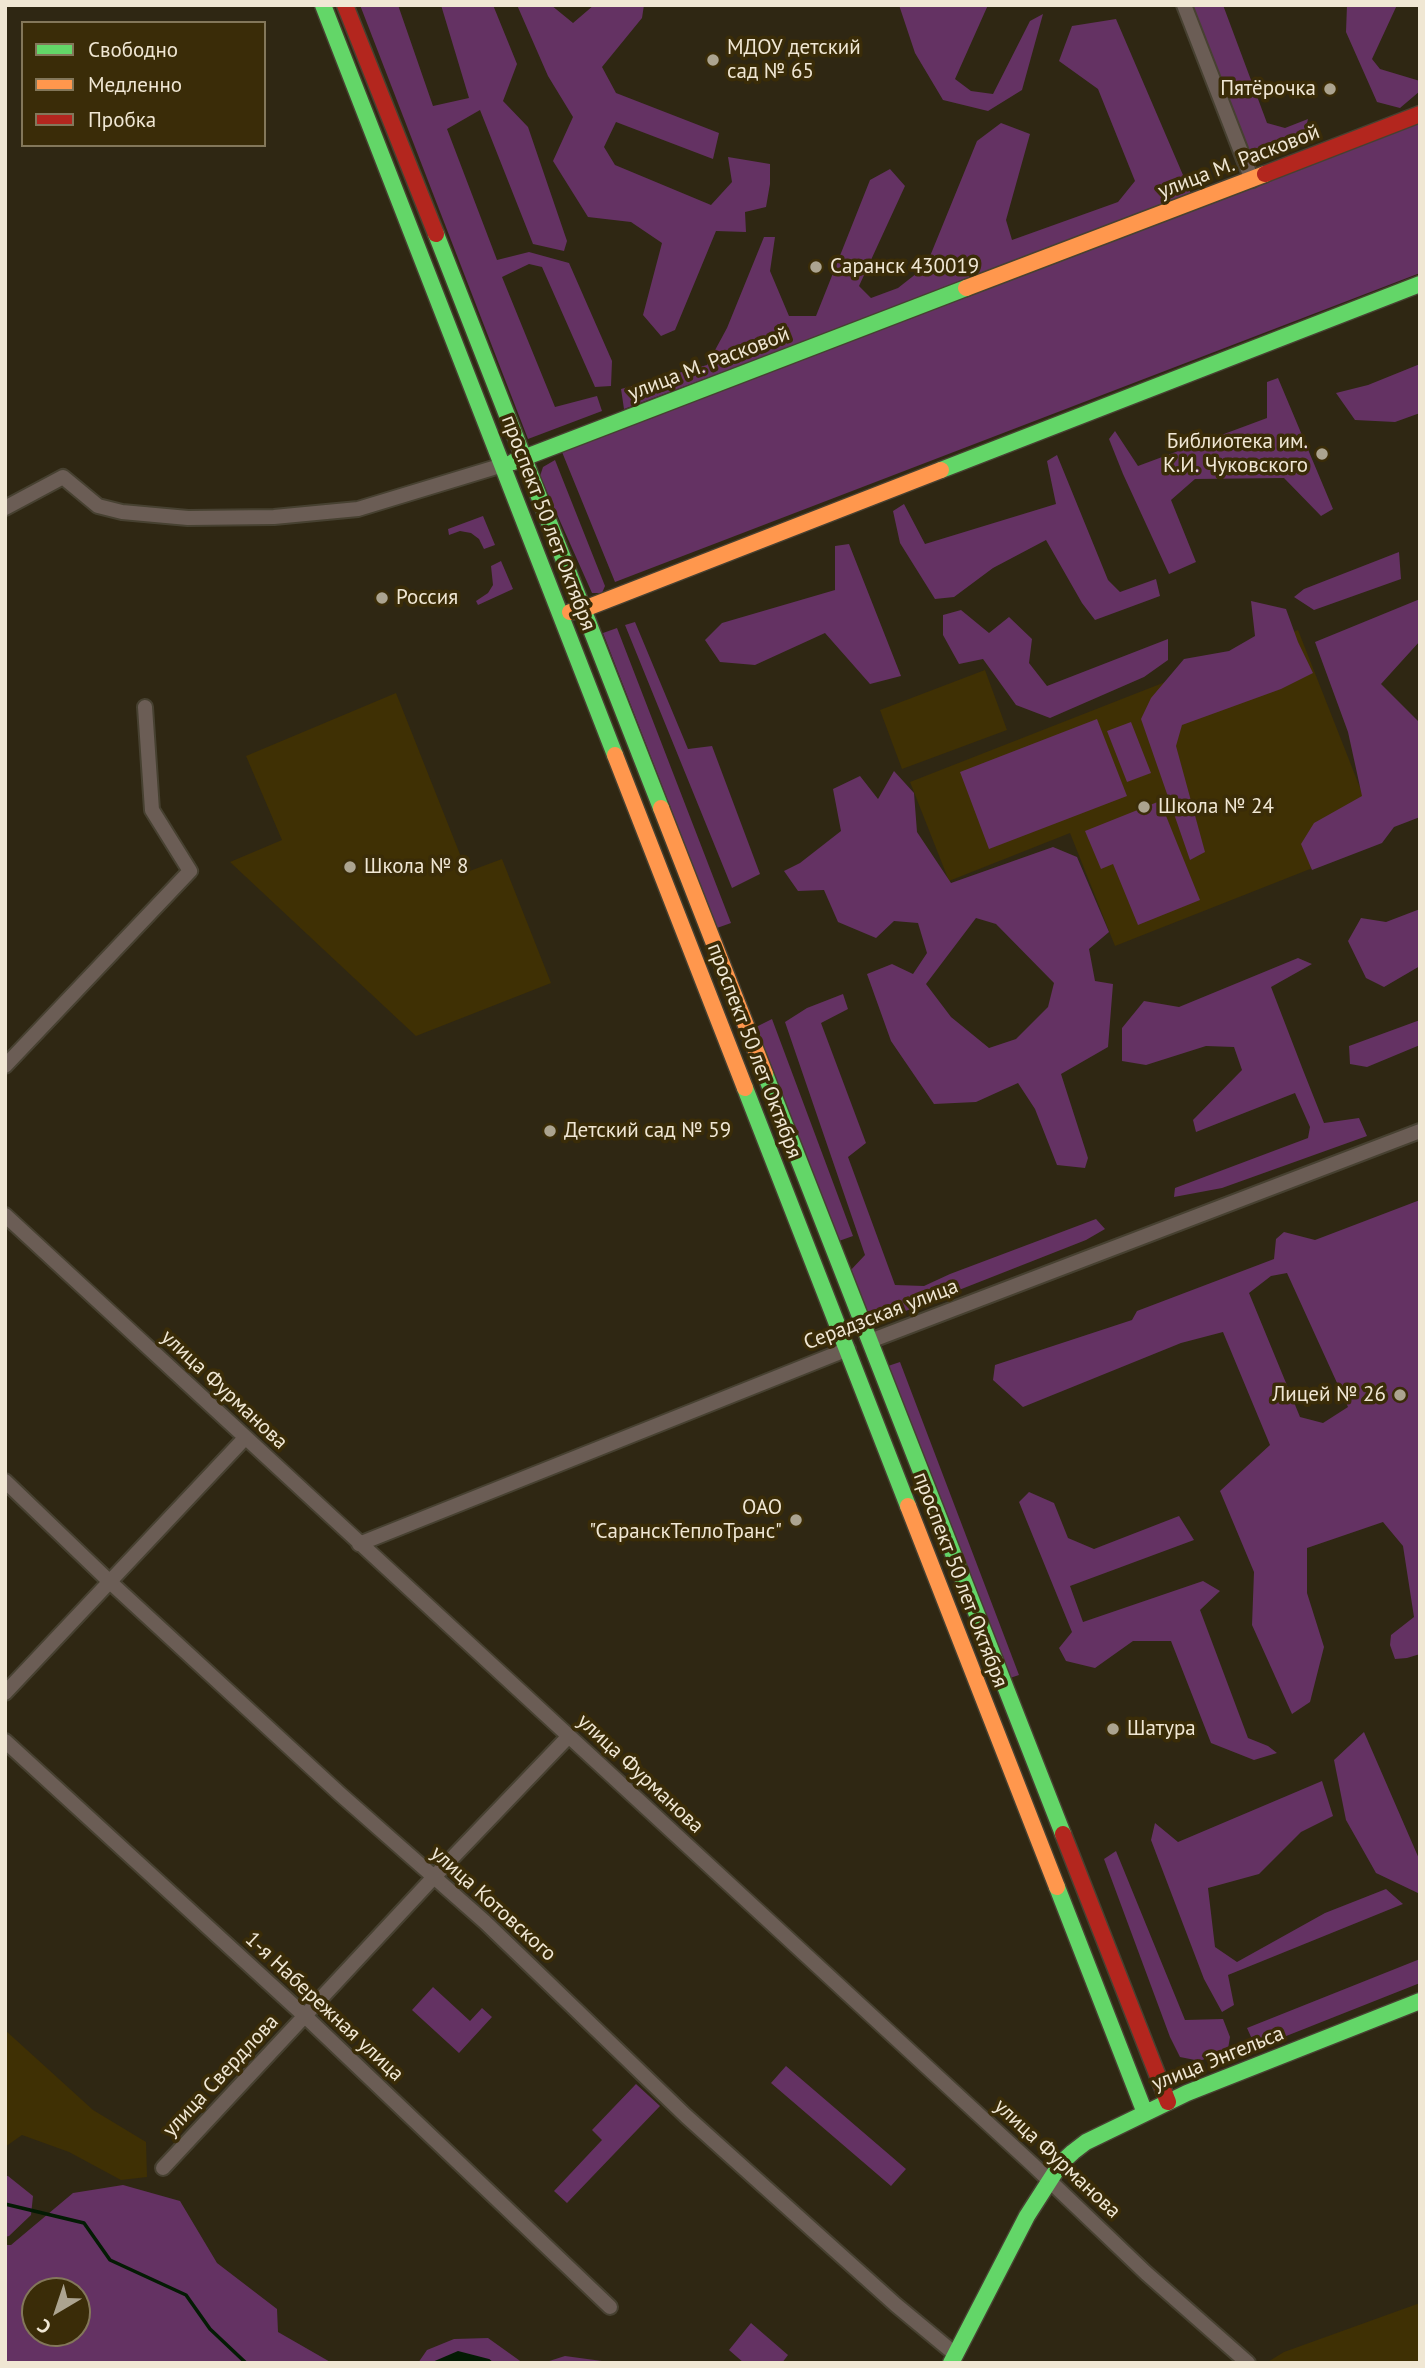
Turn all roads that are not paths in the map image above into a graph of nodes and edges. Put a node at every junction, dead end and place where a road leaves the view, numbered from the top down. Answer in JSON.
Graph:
{"nodes":[{"id":1,"x":324,"y":5,"type":"edge"},
{"id":2,"x":345,"y":5,"type":"edge"},
{"id":3,"x":1184,"y":5,"type":"edge"},
{"id":4,"x":1420,"y":114,"type":"edge"},
{"id":5,"x":1252,"y":180,"type":"junction"},
{"id":6,"x":1420,"y":284,"type":"edge"},
{"id":7,"x":524,"y":457,"type":"junction"},
{"id":8,"x":503,"y":465,"type":"junction"},
{"id":9,"x":5,"y":508,"type":"edge"},
{"id":10,"x":584,"y":609,"type":"junction"},
{"id":11,"x":561,"y":614,"type":"junction"},
{"id":12,"x":145,"y":707,"type":"dead end"},
{"id":13,"x":5,"y":1066,"type":"edge"},
{"id":14,"x":1420,"y":1131,"type":"edge"},
{"id":15,"x":5,"y":1215,"type":"edge"},
{"id":16,"x":870,"y":1341,"type":"junction"},
{"id":17,"x":848,"y":1349,"type":"junction"},
{"id":18,"x":245,"y":1438,"type":"junction"},
{"id":19,"x":5,"y":1481,"type":"edge"},
{"id":20,"x":359,"y":1544,"type":"junction"},
{"id":21,"x":110,"y":1582,"type":"junction"},
{"id":22,"x":5,"y":1693,"type":"edge"},
{"id":23,"x":568,"y":1737,"type":"junction"},
{"id":24,"x":5,"y":1741,"type":"edge"},
{"id":25,"x":433,"y":1878,"type":"junction"},
{"id":26,"x":1420,"y":2001,"type":"edge"},
{"id":27,"x":306,"y":2017,"type":"junction"},
{"id":28,"x":1168,"y":2102,"type":"junction"},
{"id":29,"x":1145,"y":2113,"type":"junction"},
{"id":30,"x":163,"y":2168,"type":"dead end"},
{"id":31,"x":1049,"y":2181,"type":"junction"},
{"id":32,"x":610,"y":2307,"type":"dead end"},
{"id":33,"x":953,"y":2358,"type":"edge"},
{"id":34,"x":1248,"y":2363,"type":"edge"}],
"edges":[{"from":1,"to":8,"type":"main road","name":"проспект 50 лет Октября"},
{"from":2,"to":7,"type":"main road","name":"проспект 50 лет Октября"},
{"from":3,"to":5,"type":"street"},
{"from":4,"to":5,"type":"main road","name":"улица М. Расковой"},
{"from":5,"to":7,"type":"main road","name":"улица М. Расковой"},
{"from":6,"to":10,"type":"main road"},
{"from":7,"to":8,"type":"main road","name":"улица М. Расковой"},
{"from":7,"to":10,"type":"main road","name":"проспект 50 лет Октября"},
{"from":8,"to":9,"type":"street","name":"улица М. Расковой"},
{"from":8,"to":11,"type":"main road","name":"проспект 50 лет Октября"},
{"from":10,"to":11,"type":"main road"},
{"from":10,"to":16,"type":"main road","name":"проспект 50 лет Октября"},
{"from":11,"to":17,"type":"main road","name":"проспект 50 лет Октября"},
{"from":12,"to":13,"type":"street"},
{"from":14,"to":16,"type":"street","name":"Серадзская улица"},
{"from":15,"to":18,"type":"street","name":"улица Фурманова"},
{"from":16,"to":17,"type":"main road","name":"Серадзская улица"},
{"from":16,"to":28,"type":"main road","name":"проспект 50 лет Октября"},
{"from":17,"to":20,"type":"street","name":"Серадзская улица"},
{"from":17,"to":29,"type":"main road","name":"проспект 50 лет Октября"},
{"from":18,"to":20,"type":"street","name":"улица Фурманова"},
{"from":18,"to":21,"type":"street"},
{"from":19,"to":21,"type":"street","name":"улица Котовского"},
{"from":20,"to":23,"type":"street","name":"улица Фурманова"},
{"from":21,"to":22,"type":"street"},
{"from":21,"to":25,"type":"street","name":"улица Котовского"},
{"from":23,"to":25,"type":"street","name":"улица Свердлова"},
{"from":23,"to":31,"type":"street","name":"улица Фурманова"},
{"from":24,"to":27,"type":"street","name":"1-я Набережная улица"},
{"from":25,"to":27,"type":"street","name":"улица Свердлова"},
{"from":25,"to":33,"type":"street","name":"улица Котовского"},
{"from":26,"to":28,"type":"main road","name":"улица Энгельса"},
{"from":27,"to":30,"type":"street","name":"улица Свердлова"},
{"from":27,"to":32,"type":"street","name":"1-я Набережная улица"},
{"from":28,"to":29,"type":"main road","name":"улица Энгельса"},
{"from":29,"to":31,"type":"main road","name":"улица Энгельса"},
{"from":31,"to":33,"type":"main road","name":"улица Энгельса"},
{"from":31,"to":34,"type":"street","name":"улица Фурманова"}]}
